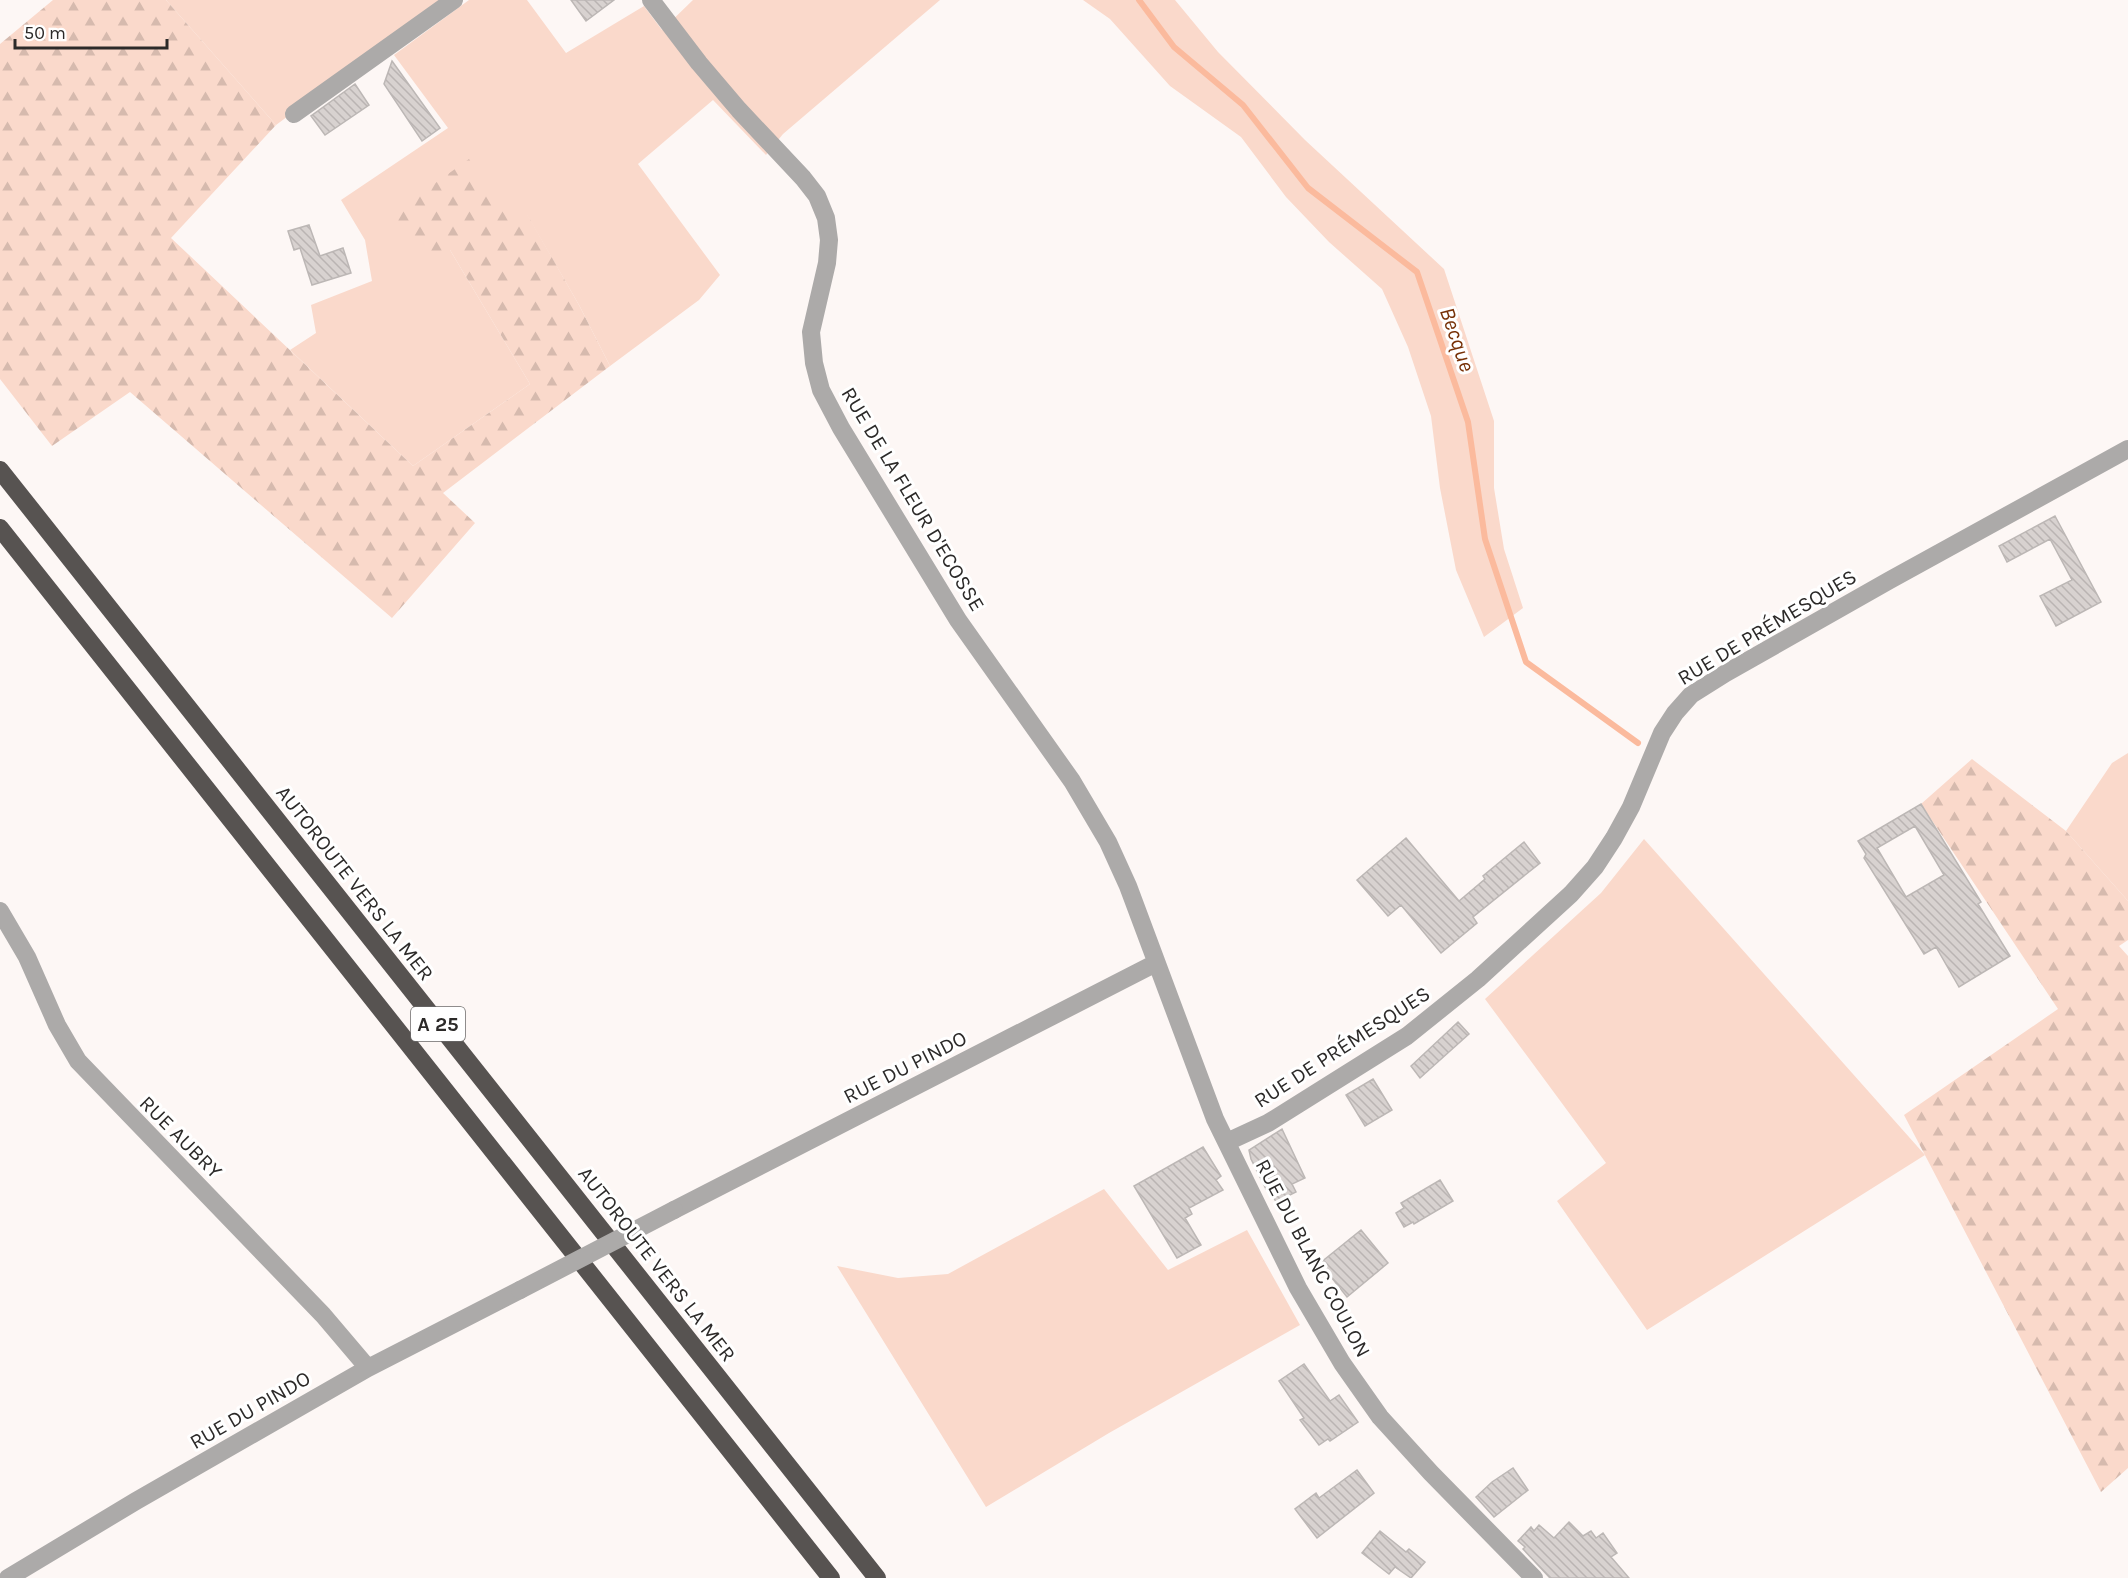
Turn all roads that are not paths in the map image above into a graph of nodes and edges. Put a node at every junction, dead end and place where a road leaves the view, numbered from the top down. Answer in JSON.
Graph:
{"nodes":[{"id":1,"x":454,"y":0,"type":"edge"},
{"id":2,"x":651,"y":0,"type":"edge"},
{"id":3,"x":294,"y":114,"type":"dead end"},
{"id":4,"x":2128,"y":449,"type":"edge"},
{"id":5,"x":0,"y":470,"type":"edge"},
{"id":6,"x":0,"y":528,"type":"edge"},
{"id":7,"x":0,"y":911,"type":"edge"},
{"id":8,"x":1156,"y":963,"type":"junction"},
{"id":9,"x":1227,"y":1142,"type":"junction"},
{"id":10,"x":368,"y":1368,"type":"junction"},
{"id":11,"x":8,"y":1578,"type":"edge"},
{"id":12,"x":831,"y":1578,"type":"edge"},
{"id":13,"x":877,"y":1578,"type":"edge"},
{"id":14,"x":1534,"y":1578,"type":"edge"}],
"edges":[{"from":1,"to":3,"type":"street"},
{"from":2,"to":8,"type":"street","name":"RUE DE LA FLEUR D'ECOSSE"},
{"from":4,"to":9,"type":"street","name":"RUE DE PRÉMESQUES"},
{"from":5,"to":13,"type":"highway","name":"AUTOROUTE VERS LA MER","number":"A 25"},
{"from":6,"to":12,"type":"highway","number":"A 25"},
{"from":7,"to":10,"type":"street","name":"RUE AUBRY"},
{"from":8,"to":9,"type":"street","name":"RUE DE LA FLEUR D'ECOSSE"},
{"from":8,"to":10,"type":"street","name":"RUE DU PINDO","bridge":true},
{"from":9,"to":14,"type":"street","name":"RUE DU BLANC COULON"},
{"from":10,"to":11,"type":"street","name":"RUE DU PINDO"}]}
